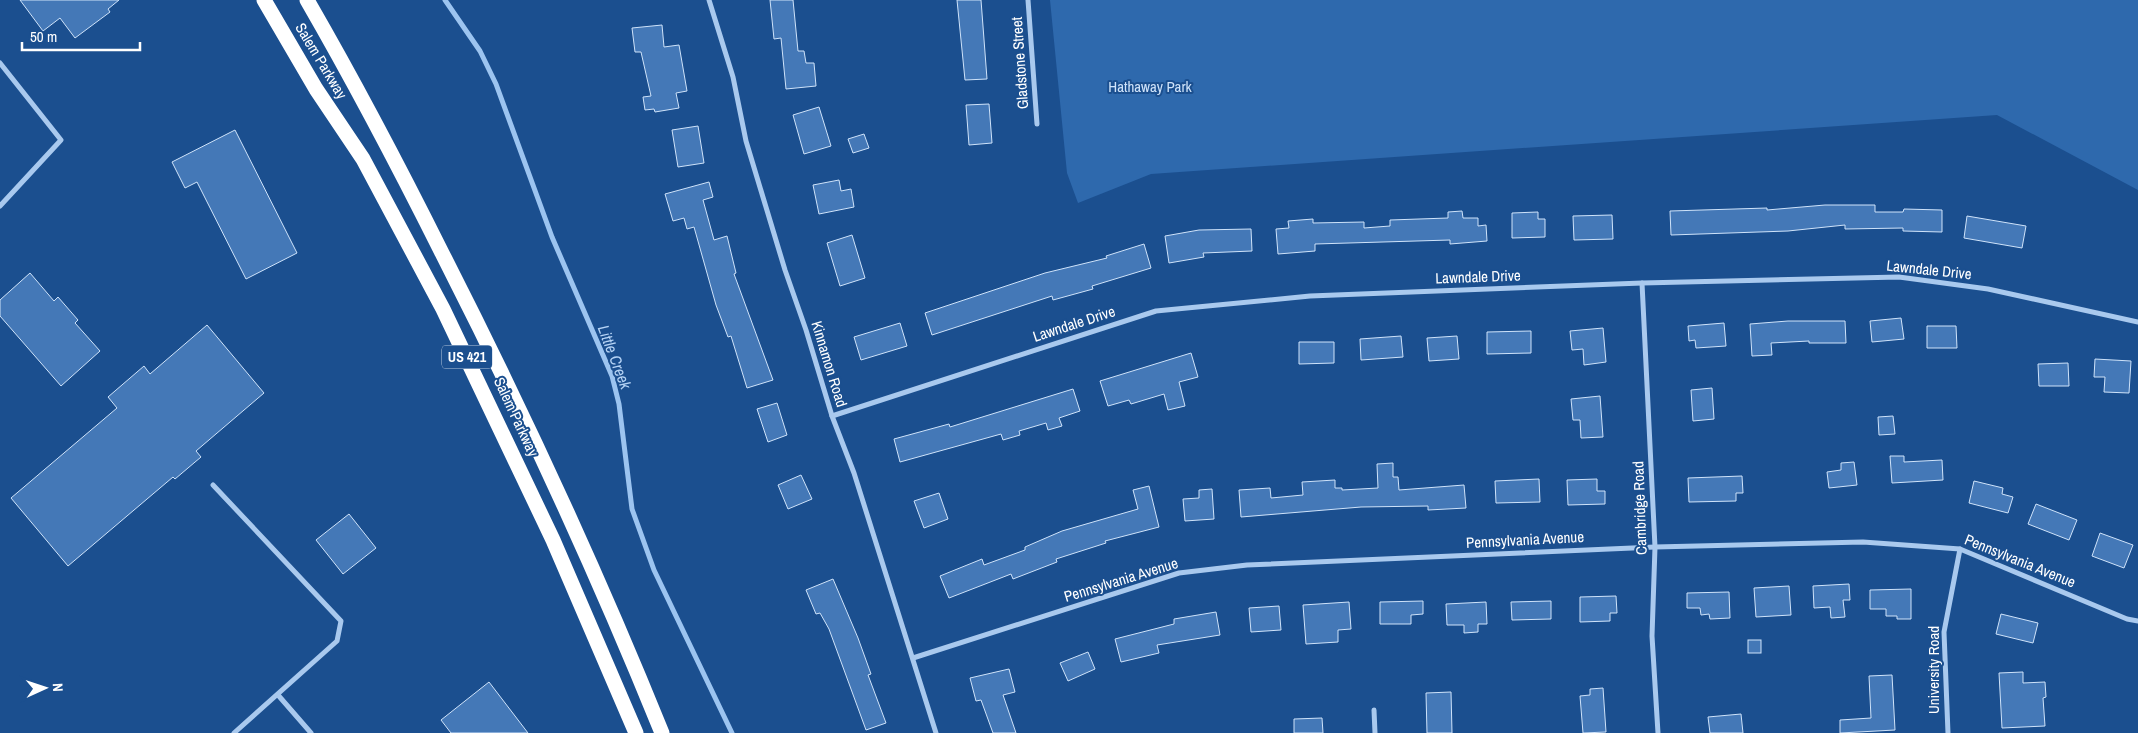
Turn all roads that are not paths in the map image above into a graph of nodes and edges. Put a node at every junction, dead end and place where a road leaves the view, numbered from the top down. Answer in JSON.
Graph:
{"nodes":[{"id":1,"x":264,"y":0,"type":"edge"},
{"id":2,"x":307,"y":0,"type":"edge"},
{"id":3,"x":709,"y":0,"type":"edge"},
{"id":4,"x":1028,"y":0,"type":"edge"},
{"id":5,"x":0,"y":63,"type":"edge"},
{"id":6,"x":1037,"y":124,"type":"dead end"},
{"id":7,"x":0,"y":206,"type":"edge"},
{"id":8,"x":1642,"y":283,"type":"junction"},
{"id":9,"x":2138,"y":322,"type":"edge"},
{"id":10,"x":832,"y":416,"type":"junction"},
{"id":11,"x":213,"y":485,"type":"dead end"},
{"id":12,"x":1655,"y":547,"type":"junction"},
{"id":13,"x":1960,"y":548,"type":"junction"},
{"id":14,"x":2138,"y":621,"type":"edge"},
{"id":15,"x":913,"y":658,"type":"junction"},
{"id":16,"x":278,"y":695,"type":"junction"},
{"id":17,"x":1374,"y":710,"type":"dead end"},
{"id":18,"x":234,"y":733,"type":"edge"},
{"id":19,"x":310,"y":733,"type":"edge"},
{"id":20,"x":636,"y":733,"type":"edge"},
{"id":21,"x":662,"y":733,"type":"edge"},
{"id":22,"x":936,"y":733,"type":"edge"},
{"id":23,"x":1375,"y":733,"type":"edge"},
{"id":24,"x":1658,"y":733,"type":"edge"},
{"id":25,"x":1948,"y":733,"type":"edge"}],
"edges":[{"from":1,"to":20,"type":"highway","name":"Salem Parkway","number":"US 421"},
{"from":2,"to":21,"type":"highway","name":"Salem Parkway","number":"US 421"},
{"from":3,"to":10,"type":"street","name":"Kinnamon Road"},
{"from":4,"to":6,"type":"street","name":"Gladstone Street"},
{"from":5,"to":7,"type":"street"},
{"from":8,"to":9,"type":"street","name":"Lawndale Drive"},
{"from":8,"to":10,"type":"street","name":"Lawndale Drive"},
{"from":8,"to":12,"type":"street","name":"Cambridge Road"},
{"from":10,"to":15,"type":"street","name":"Kinnamon Road"},
{"from":11,"to":16,"type":"street"},
{"from":12,"to":13,"type":"street","name":"Pennsylvania Avenue"},
{"from":12,"to":15,"type":"street","name":"Pennsylvania Avenue"},
{"from":12,"to":24,"type":"street","name":"Cambridge Road"},
{"from":13,"to":14,"type":"street","name":"Pennsylvania Avenue"},
{"from":13,"to":25,"type":"street","name":"University Road"},
{"from":15,"to":22,"type":"street","name":"Kinnamon Road"},
{"from":16,"to":18,"type":"street"},
{"from":16,"to":19,"type":"street"},
{"from":17,"to":23,"type":"street"}]}
